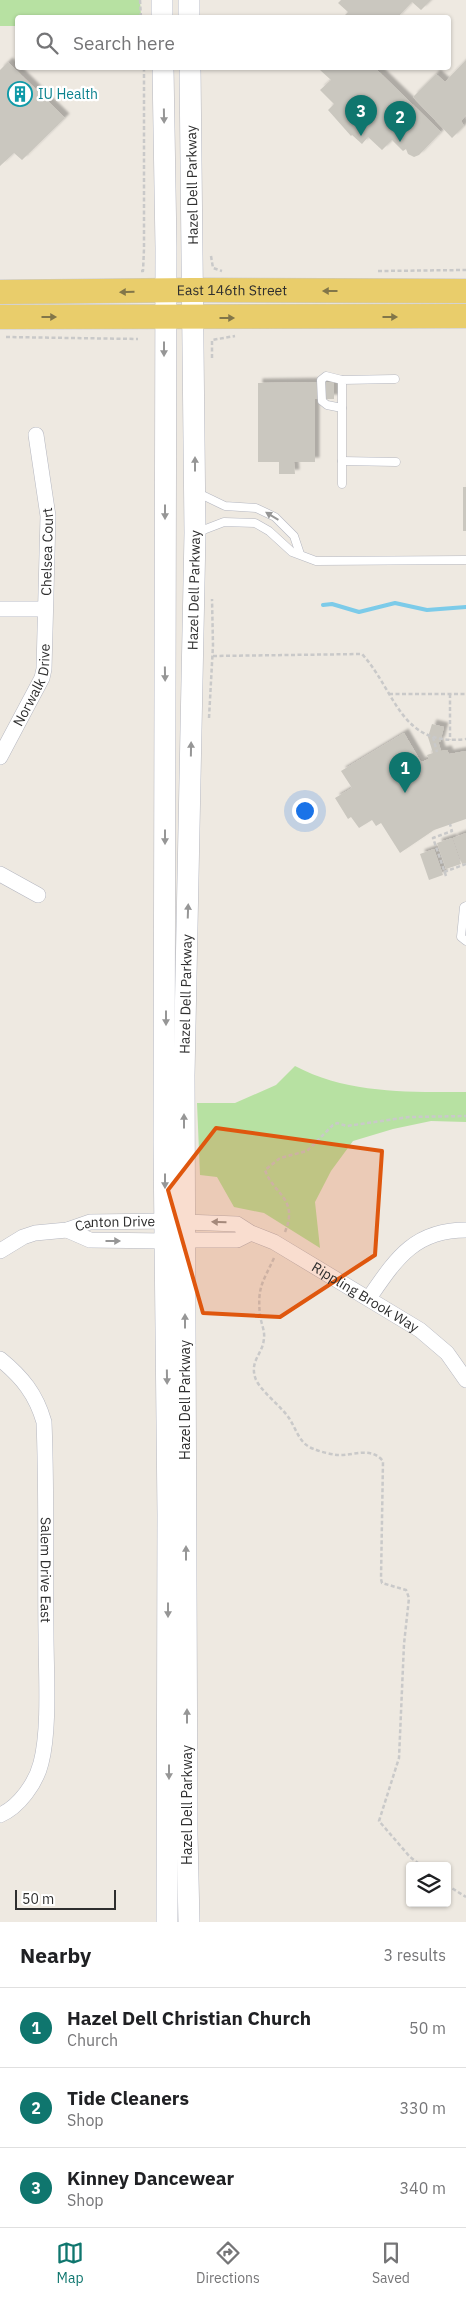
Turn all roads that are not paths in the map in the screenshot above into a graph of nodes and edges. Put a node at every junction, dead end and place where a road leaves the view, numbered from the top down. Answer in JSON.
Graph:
{"nodes":[{"id":1,"x":162,"y":0,"type":"edge"},
{"id":2,"x":188,"y":0,"type":"edge"},
{"id":3,"x":162,"y":15,"type":"edge"},
{"id":4,"x":189,"y":15,"type":"edge"},
{"id":5,"x":163,"y":70,"type":"edge"},
{"id":6,"x":190,"y":70,"type":"edge"},
{"id":7,"x":193,"y":290,"type":"junction"},
{"id":8,"x":466,"y":291,"type":"edge"},
{"id":9,"x":0,"y":292,"type":"edge"},
{"id":10,"x":165,"y":292,"type":"junction"},
{"id":11,"x":466,"y":316,"type":"edge"},
{"id":12,"x":0,"y":317,"type":"edge"},
{"id":13,"x":165,"y":318,"type":"junction"},
{"id":14,"x":194,"y":318,"type":"junction"},
{"id":15,"x":395,"y":379,"type":"dead end"},
{"id":16,"x":342,"y":380,"type":"junction"},
{"id":17,"x":342,"y":408,"type":"junction"},
{"id":18,"x":36,"y":435,"type":"dead end"},
{"id":19,"x":342,"y":461,"type":"junction"},
{"id":20,"x":396,"y":462,"type":"dead end"},
{"id":21,"x":342,"y":484,"type":"dead end"},
{"id":22,"x":195,"y":492,"type":"junction"},
{"id":23,"x":195,"y":533,"type":"junction"},
{"id":24,"x":300,"y":554,"type":"junction"},
{"id":25,"x":466,"y":560,"type":"edge"},
{"id":26,"x":0,"y":609,"type":"edge"},
{"id":27,"x":44,"y":609,"type":"junction"},
{"id":28,"x":0,"y":756,"type":"edge"},
{"id":29,"x":0,"y":874,"type":"edge"},
{"id":30,"x":38,"y":895,"type":"dead end"},
{"id":31,"x":466,"y":906,"type":"edge"},
{"id":32,"x":466,"y":941,"type":"edge"},
{"id":33,"x":466,"y":1230,"type":"edge"},
{"id":34,"x":175,"y":1234,"type":"junction"},
{"id":35,"x":0,"y":1251,"type":"edge"},
{"id":36,"x":369,"y":1298,"type":"junction"},
{"id":37,"x":0,"y":1359,"type":"edge"},
{"id":38,"x":466,"y":1380,"type":"edge"},
{"id":39,"x":0,"y":1815,"type":"edge"},
{"id":40,"x":168,"y":1922,"type":"edge"},
{"id":41,"x":189,"y":1922,"type":"edge"}],
"edges":[{"from":1,"to":3,"type":"main road"},
{"from":2,"to":4,"type":"main road"},
{"from":5,"to":10,"type":"main road","name":"Hazel Dell Parkway","one_way":true},
{"from":6,"to":7,"type":"main road","name":"Hazel Dell Parkway"},
{"from":8,"to":7,"type":"main road","name":"East 146th Street","one_way":true},
{"from":7,"to":10,"type":"main road","name":"East 146th Street"},
{"from":7,"to":14,"type":"main road","name":"Hazel Dell Parkway"},
{"from":10,"to":9,"type":"main road","name":"East 146th Street","one_way":true},
{"from":10,"to":13,"type":"main road","name":"Hazel Dell Parkway"},
{"from":14,"to":11,"type":"main road","name":"East 146th Street","one_way":true},
{"from":12,"to":13,"type":"main road","name":"East 146th Street","one_way":true},
{"from":13,"to":14,"type":"main road","name":"East 146th Street"},
{"from":13,"to":34,"type":"main road","name":"Hazel Dell Parkway","one_way":true},
{"from":22,"to":14,"type":"main road","name":"Hazel Dell Parkway","one_way":true},
{"from":15,"to":16,"type":"lane"},
{"from":16,"to":17,"type":"lane"},
{"from":16,"to":17,"type":"lane"},
{"from":17,"to":19,"type":"lane"},
{"from":18,"to":27,"type":"street","name":"Chelsea Court"},
{"from":19,"to":20,"type":"lane"},
{"from":19,"to":21,"type":"lane"},
{"from":22,"to":23,"type":"main road","name":"Hazel Dell Parkway"},
{"from":24,"to":22,"type":"lane","one_way":true},
{"from":23,"to":24,"type":"lane"},
{"from":34,"to":23,"type":"main road","name":"Hazel Dell Parkway","one_way":true},
{"from":24,"to":25,"type":"lane"},
{"from":26,"to":27,"type":"street"},
{"from":27,"to":28,"type":"street","name":"Norwalk Drive"},
{"from":29,"to":30,"type":"street"},
{"from":31,"to":32,"type":"lane"},
{"from":33,"to":36,"type":"street"},
{"from":34,"to":35,"type":"street","name":"Canton Drive"},
{"from":34,"to":36,"type":"street","name":"Rippling Brook Way"},
{"from":34,"to":40,"type":"main road","name":"Hazel Dell Parkway","one_way":true},
{"from":41,"to":34,"type":"main road","name":"Hazel Dell Parkway","one_way":true},
{"from":36,"to":38,"type":"street","name":"Rippling Brook Way"},
{"from":37,"to":39,"type":"street","name":"Salem Drive East"}]}
